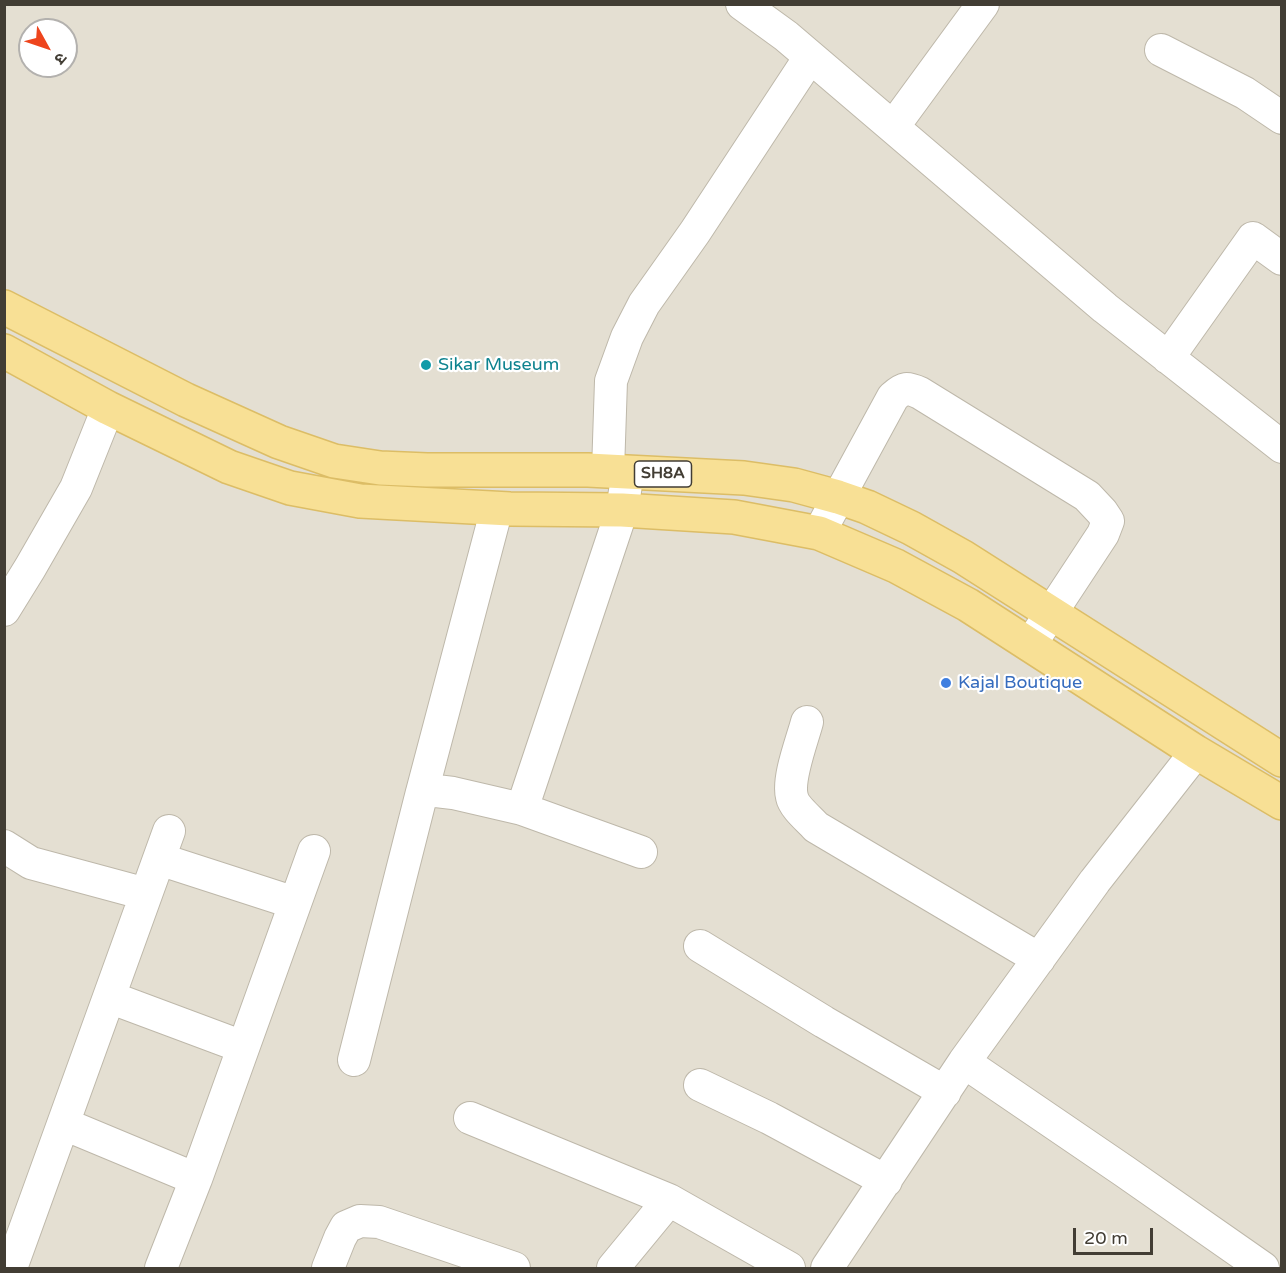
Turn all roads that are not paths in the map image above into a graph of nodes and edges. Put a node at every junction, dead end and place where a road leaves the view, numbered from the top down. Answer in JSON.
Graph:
{"nodes":[{"id":1,"x":742,"y":4,"type":"edge"},
{"id":2,"x":983,"y":4,"type":"edge"},
{"id":3,"x":1161,"y":50,"type":"dead end"},
{"id":4,"x":810,"y":57,"type":"junction"},
{"id":5,"x":1281,"y":118,"type":"edge"},
{"id":6,"x":893,"y":127,"type":"junction"},
{"id":7,"x":1281,"y":259,"type":"edge"},
{"id":8,"x":4,"y":307,"type":"edge"},
{"id":9,"x":4,"y":351,"type":"edge"},
{"id":10,"x":1168,"y":358,"type":"junction"},
{"id":11,"x":108,"y":408,"type":"junction"},
{"id":12,"x":1281,"y":446,"type":"edge"},
{"id":13,"x":618,"y":471,"type":"junction"},
{"id":14,"x":838,"y":497,"type":"junction"},
{"id":15,"x":497,"y":508,"type":"junction"},
{"id":16,"x":622,"y":510,"type":"junction"},
{"id":17,"x":819,"y":533,"type":"junction"},
{"id":18,"x":4,"y":610,"type":"edge"},
{"id":19,"x":1052,"y":613,"type":"junction"},
{"id":20,"x":1030,"y":645,"type":"junction"},
{"id":21,"x":807,"y":722,"type":"dead end"},
{"id":22,"x":1196,"y":752,"type":"junction"},
{"id":23,"x":1281,"y":760,"type":"edge"},
{"id":24,"x":422,"y":792,"type":"junction"},
{"id":25,"x":1281,"y":802,"type":"edge"},
{"id":26,"x":522,"y":809,"type":"junction"},
{"id":27,"x":4,"y":846,"type":"edge"},
{"id":28,"x":314,"y":851,"type":"dead end"},
{"id":29,"x":641,"y":852,"type":"dead end"},
{"id":30,"x":146,"y":894,"type":"junction"},
{"id":31,"x":295,"y":903,"type":"junction"},
{"id":32,"x":700,"y":946,"type":"dead end"},
{"id":33,"x":1039,"y":959,"type":"junction"},
{"id":34,"x":110,"y":997,"type":"junction"},
{"id":35,"x":243,"y":1047,"type":"junction"},
{"id":36,"x":354,"y":1060,"type":"dead end"},
{"id":37,"x":964,"y":1062,"type":"junction"},
{"id":38,"x":700,"y":1085,"type":"dead end"},
{"id":39,"x":945,"y":1092,"type":"junction"},
{"id":40,"x":470,"y":1118,"type":"dead end"},
{"id":41,"x":64,"y":1124,"type":"junction"},
{"id":42,"x":196,"y":1179,"type":"junction"},
{"id":43,"x":886,"y":1181,"type":"junction"},
{"id":44,"x":669,"y":1200,"type":"junction"},
{"id":45,"x":11,"y":1269,"type":"edge"},
{"id":46,"x":161,"y":1269,"type":"edge"},
{"id":47,"x":328,"y":1269,"type":"edge"},
{"id":48,"x":514,"y":1269,"type":"edge"},
{"id":49,"x":613,"y":1269,"type":"edge"},
{"id":50,"x":789,"y":1269,"type":"edge"},
{"id":51,"x":827,"y":1269,"type":"edge"},
{"id":52,"x":1263,"y":1269,"type":"edge"}],
"edges":[{"from":1,"to":4,"type":"street"},
{"from":2,"to":6,"type":"street"},
{"from":3,"to":5,"type":"street"},
{"from":4,"to":6,"type":"street"},
{"from":4,"to":13,"type":"street"},
{"from":6,"to":10,"type":"street"},
{"from":7,"to":10,"type":"street"},
{"from":8,"to":13,"type":"main road","number":"SH8A"},
{"from":9,"to":11,"type":"main road","number":"SH8A"},
{"from":10,"to":12,"type":"street"},
{"from":11,"to":15,"type":"main road","number":"SH8A"},
{"from":11,"to":18,"type":"street"},
{"from":13,"to":14,"type":"main road","number":"SH8A"},
{"from":13,"to":16,"type":"street"},
{"from":14,"to":17,"type":"street"},
{"from":14,"to":19,"type":"main road","number":"SH8A"},
{"from":14,"to":19,"type":"street"},
{"from":15,"to":16,"type":"main road","number":"SH8A"},
{"from":15,"to":24,"type":"street"},
{"from":16,"to":17,"type":"main road","number":"SH8A"},
{"from":16,"to":26,"type":"street"},
{"from":17,"to":20,"type":"main road","number":"SH8A"},
{"from":19,"to":20,"type":"street"},
{"from":19,"to":23,"type":"main road","number":"SH8A"},
{"from":20,"to":22,"type":"main road","number":"SH8A"},
{"from":21,"to":33,"type":"street"},
{"from":22,"to":25,"type":"main road","number":"SH8A"},
{"from":22,"to":33,"type":"street"},
{"from":24,"to":26,"type":"street"},
{"from":24,"to":36,"type":"street"},
{"from":26,"to":29,"type":"street"},
{"from":27,"to":30,"type":"street"},
{"from":28,"to":31,"type":"street"},
{"from":30,"to":31,"type":"street"},
{"from":30,"to":34,"type":"street"},
{"from":31,"to":35,"type":"street"},
{"from":32,"to":39,"type":"street"},
{"from":33,"to":37,"type":"street"},
{"from":34,"to":35,"type":"street"},
{"from":34,"to":41,"type":"street"},
{"from":35,"to":42,"type":"street"},
{"from":37,"to":39,"type":"street"},
{"from":37,"to":52,"type":"street"},
{"from":38,"to":43,"type":"street"},
{"from":39,"to":43,"type":"street"},
{"from":40,"to":44,"type":"street"},
{"from":41,"to":42,"type":"street"},
{"from":41,"to":45,"type":"street"},
{"from":42,"to":46,"type":"street"},
{"from":43,"to":51,"type":"street"},
{"from":44,"to":49,"type":"street"},
{"from":44,"to":50,"type":"street"},
{"from":47,"to":48,"type":"street"}]}
